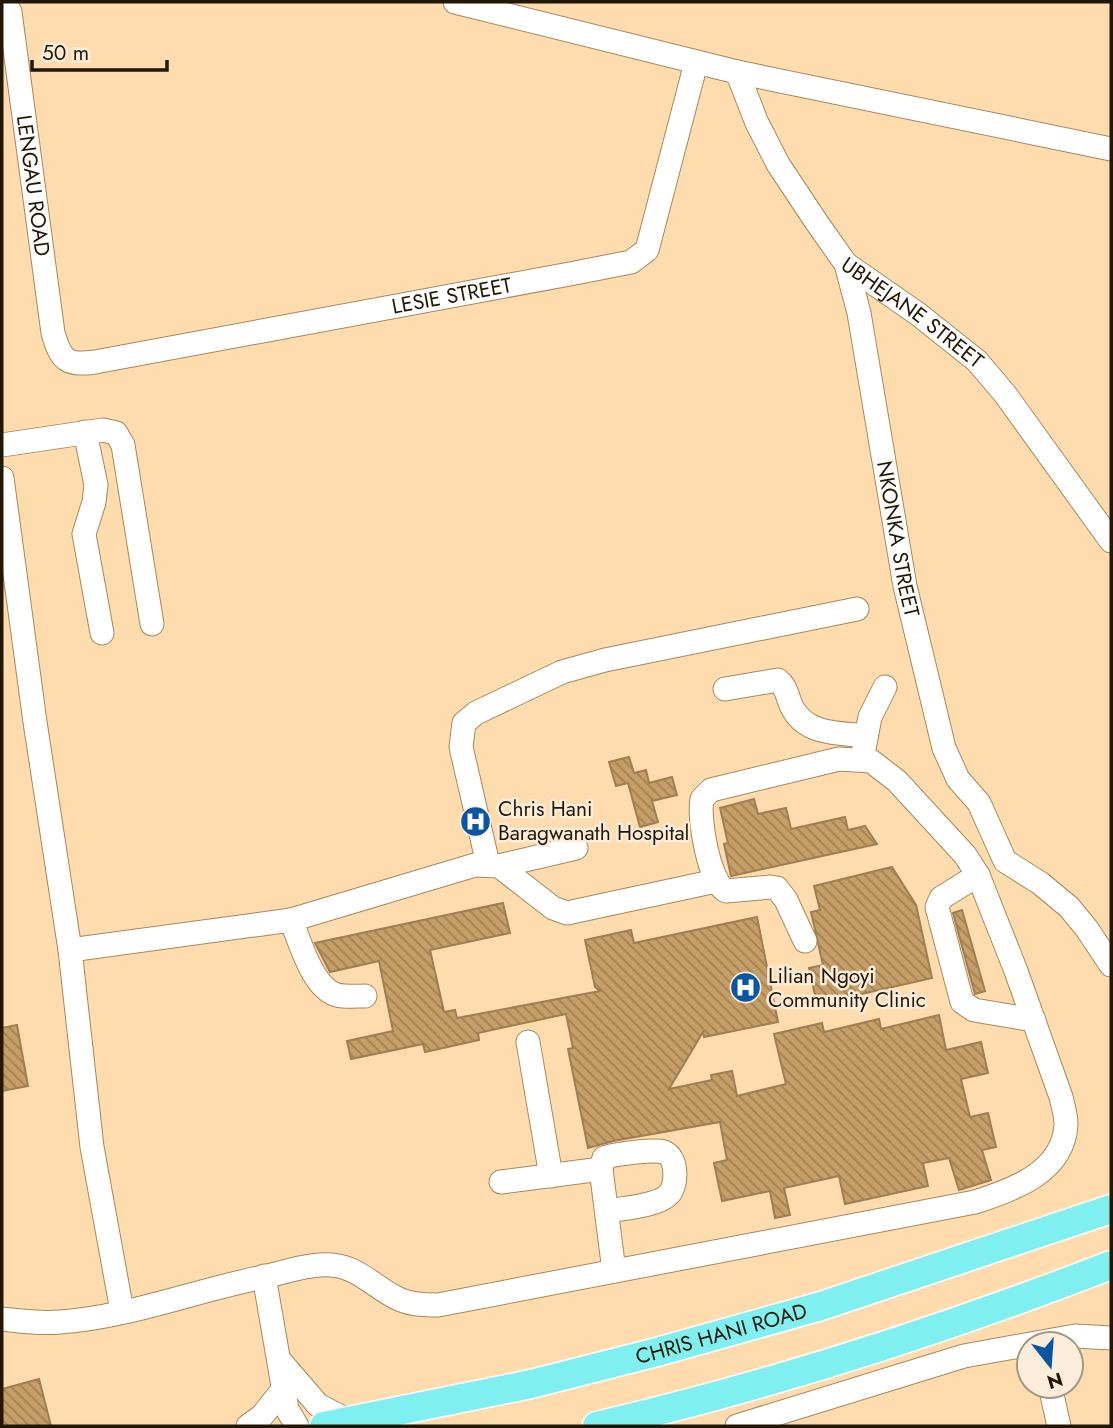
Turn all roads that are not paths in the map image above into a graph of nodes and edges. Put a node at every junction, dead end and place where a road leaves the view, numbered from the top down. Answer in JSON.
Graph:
{"nodes":[{"id":1,"x":455,"y":2,"type":"edge"},
{"id":2,"x":10,"y":12,"type":"dead end"},
{"id":3,"x":696,"y":63,"type":"junction"},
{"id":4,"x":737,"y":72,"type":"junction"},
{"id":5,"x":1111,"y":149,"type":"edge"},
{"id":6,"x":846,"y":264,"type":"junction"},
{"id":7,"x":64,"y":358,"type":"joint"},
{"id":8,"x":85,"y":432,"type":"junction"},
{"id":9,"x":2,"y":444,"type":"edge"},
{"id":10,"x":2,"y":478,"type":"edge"},
{"id":11,"x":1111,"y":541,"type":"edge"},
{"id":12,"x":857,"y":609,"type":"dead end"},
{"id":13,"x":152,"y":624,"type":"dead end"},
{"id":14,"x":102,"y":633,"type":"dead end"},
{"id":15,"x":884,"y":687,"type":"dead end"},
{"id":16,"x":725,"y":689,"type":"dead end"},
{"id":17,"x":866,"y":736,"type":"junction"},
{"id":18,"x":861,"y":759,"type":"junction"},
{"id":19,"x":576,"y":848,"type":"dead end"},
{"id":20,"x":494,"y":865,"type":"junction"},
{"id":21,"x":978,"y":875,"type":"junction"},
{"id":22,"x":716,"y":881,"type":"junction"},
{"id":23,"x":291,"y":919,"type":"junction"},
{"id":24,"x":805,"y":941,"type":"dead end"},
{"id":25,"x":70,"y":950,"type":"junction"},
{"id":26,"x":1111,"y":965,"type":"edge"},
{"id":27,"x":365,"y":996,"type":"dead end"},
{"id":28,"x":1034,"y":1020,"type":"junction"},
{"id":29,"x":528,"y":1042,"type":"dead end"},
{"id":30,"x":601,"y":1170,"type":"junction"},
{"id":31,"x":551,"y":1176,"type":"junction"},
{"id":32,"x":501,"y":1182,"type":"dead end"},
{"id":33,"x":1111,"y":1209,"type":"edge"},
{"id":34,"x":608,"y":1211,"type":"junction"},
{"id":35,"x":1111,"y":1265,"type":"edge"},
{"id":36,"x":614,"y":1271,"type":"junction"},
{"id":37,"x":264,"y":1276,"type":"junction"},
{"id":38,"x":122,"y":1311,"type":"junction"},
{"id":39,"x":2,"y":1320,"type":"edge"},
{"id":40,"x":1085,"y":1337,"type":"edge"},
{"id":41,"x":1111,"y":1338,"type":"edge"},
{"id":42,"x":1015,"y":1348,"type":"edge"},
{"id":43,"x":279,"y":1360,"type":"junction"},
{"id":44,"x":1053,"y":1400,"type":"edge"},
{"id":45,"x":287,"y":1412,"type":"edge"},
{"id":46,"x":336,"y":1424,"type":"edge"},
{"id":47,"x":248,"y":1426,"type":"edge"},
{"id":48,"x":597,"y":1426,"type":"edge"},
{"id":49,"x":737,"y":1426,"type":"edge"},
{"id":50,"x":1059,"y":1426,"type":"edge"}],
"edges":[{"from":1,"to":3,"type":"street"},
{"from":2,"to":7,"type":"street","name":"LENGAU ROAD"},
{"from":3,"to":4,"type":"street"},
{"from":3,"to":7,"type":"street","name":"LESIE STREET"},
{"from":4,"to":5,"type":"street"},
{"from":4,"to":6,"type":"street","name":"UBHEJANE STREET"},
{"from":6,"to":11,"type":"street","name":"UBHEJANE STREET"},
{"from":6,"to":26,"type":"street","name":"NKONKA STREET"},
{"from":8,"to":9,"type":"street"},
{"from":8,"to":13,"type":"street"},
{"from":8,"to":14,"type":"street"},
{"from":10,"to":25,"type":"street"},
{"from":12,"to":20,"type":"street"},
{"from":15,"to":17,"type":"street"},
{"from":16,"to":17,"type":"street"},
{"from":17,"to":18,"type":"street"},
{"from":18,"to":21,"type":"street"},
{"from":18,"to":22,"type":"street"},
{"from":19,"to":20,"type":"street"},
{"from":20,"to":22,"type":"street"},
{"from":20,"to":23,"type":"street"},
{"from":21,"to":28,"type":"street"},
{"from":21,"to":28,"type":"street"},
{"from":22,"to":24,"type":"street"},
{"from":23,"to":25,"type":"street"},
{"from":23,"to":27,"type":"street"},
{"from":25,"to":38,"type":"street"},
{"from":28,"to":36,"type":"street"},
{"from":29,"to":31,"type":"street"},
{"from":30,"to":31,"type":"street"},
{"from":30,"to":34,"type":"street"},
{"from":30,"to":34,"type":"street"},
{"from":31,"to":32,"type":"street"},
{"from":33,"to":46,"type":"main road","name":"CHRIS HANI ROAD"},
{"from":34,"to":36,"type":"street"},
{"from":35,"to":48,"type":"main road"},
{"from":36,"to":37,"type":"street"},
{"from":37,"to":38,"type":"street"},
{"from":37,"to":43,"type":"street"},
{"from":38,"to":39,"type":"street"},
{"from":40,"to":41,"type":"street"},
{"from":42,"to":49,"type":"street"},
{"from":43,"to":45,"type":"street"},
{"from":43,"to":46,"type":"street"},
{"from":44,"to":50,"type":"street"},
{"from":45,"to":47,"type":"street"}]}
